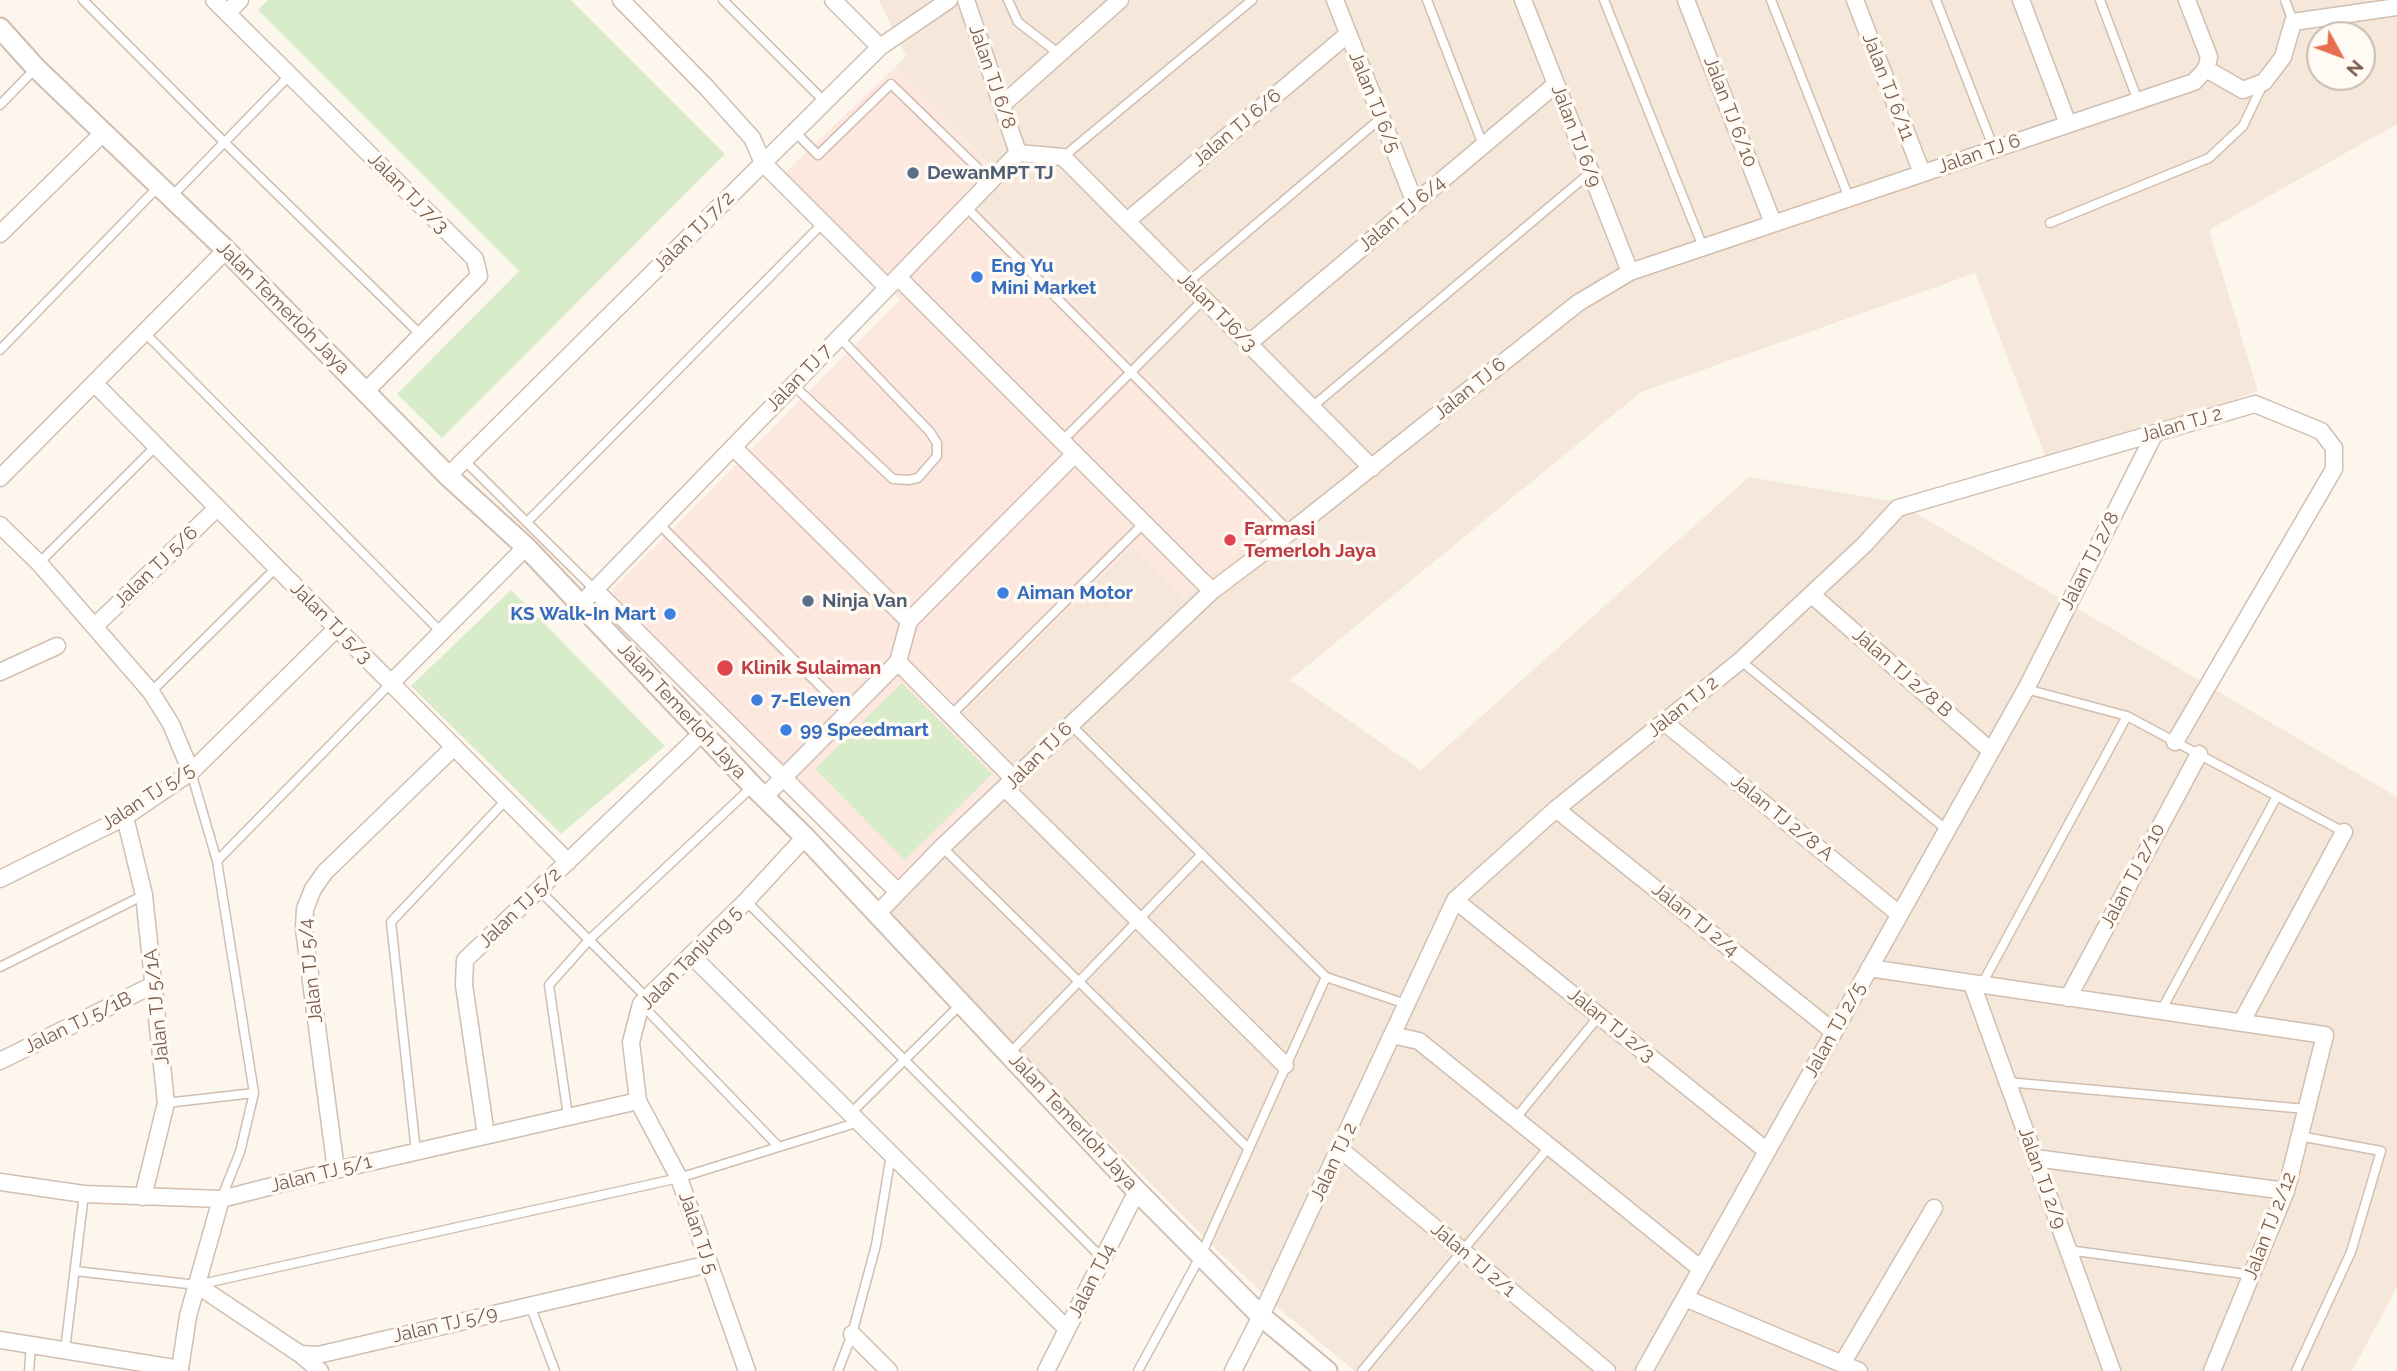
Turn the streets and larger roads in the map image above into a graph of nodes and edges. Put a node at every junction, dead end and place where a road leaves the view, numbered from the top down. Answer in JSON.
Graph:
{"nodes":[{"id":1,"x":214,"y":0,"type":"edge"},
{"id":2,"x":240,"y":0,"type":"edge"},
{"id":3,"x":621,"y":0,"type":"edge"},
{"id":4,"x":833,"y":0,"type":"edge"},
{"id":5,"x":949,"y":0,"type":"edge"},
{"id":6,"x":967,"y":0,"type":"edge"},
{"id":7,"x":1120,"y":0,"type":"edge"},
{"id":8,"x":1335,"y":0,"type":"edge"},
{"id":9,"x":1523,"y":0,"type":"edge"},
{"id":10,"x":1686,"y":0,"type":"edge"},
{"id":11,"x":1855,"y":0,"type":"edge"},
{"id":12,"x":2021,"y":0,"type":"edge"},
{"id":13,"x":2187,"y":0,"type":"edge"},
{"id":14,"x":2395,"y":5,"type":"edge"},
{"id":15,"x":227,"y":13,"type":"junction"},
{"id":16,"x":0,"y":28,"type":"edge"},
{"id":17,"x":1348,"y":34,"type":"junction"},
{"id":18,"x":880,"y":47,"type":"junction"},
{"id":19,"x":2206,"y":69,"type":"junction"},
{"id":20,"x":1556,"y":83,"type":"junction"},
{"id":21,"x":1002,"y":105,"type":"junction"},
{"id":22,"x":2068,"y":124,"type":"junction"},
{"id":23,"x":103,"y":133,"type":"junction"},
{"id":24,"x":1018,"y":153,"type":"junction"},
{"id":25,"x":763,"y":163,"type":"junction"},
{"id":26,"x":1922,"y":173,"type":"junction"},
{"id":27,"x":1415,"y":203,"type":"junction"},
{"id":28,"x":1127,"y":221,"type":"junction"},
{"id":29,"x":1773,"y":223,"type":"junction"},
{"id":30,"x":0,"y":234,"type":"edge"},
{"id":31,"x":226,"y":250,"type":"junction"},
{"id":32,"x":1630,"y":272,"type":"junction"},
{"id":33,"x":892,"y":282,"type":"junction"},
{"id":34,"x":1248,"y":344,"type":"junction"},
{"id":35,"x":95,"y":384,"type":"junction"},
{"id":36,"x":366,"y":391,"type":"junction"},
{"id":37,"x":2155,"y":433,"type":"junction"},
{"id":38,"x":733,"y":447,"type":"junction"},
{"id":39,"x":1075,"y":454,"type":"junction"},
{"id":40,"x":1372,"y":468,"type":"junction"},
{"id":41,"x":448,"y":476,"type":"junction"},
{"id":42,"x":0,"y":478,"type":"edge"},
{"id":43,"x":217,"y":508,"type":"junction"},
{"id":44,"x":0,"y":525,"type":"edge"},
{"id":45,"x":526,"y":547,"type":"junction"},
{"id":46,"x":594,"y":589,"type":"junction"},
{"id":47,"x":1212,"y":591,"type":"junction"},
{"id":48,"x":1812,"y":595,"type":"junction"},
{"id":49,"x":581,"y":604,"type":"junction"},
{"id":50,"x":909,"y":621,"type":"junction"},
{"id":51,"x":95,"y":626,"type":"junction"},
{"id":52,"x":337,"y":628,"type":"junction"},
{"id":53,"x":57,"y":646,"type":"dead end"},
{"id":54,"x":898,"y":662,"type":"junction"},
{"id":55,"x":0,"y":672,"type":"edge"},
{"id":56,"x":391,"y":683,"type":"junction"},
{"id":57,"x":2026,"y":689,"type":"joint"},
{"id":58,"x":1664,"y":722,"type":"junction"},
{"id":59,"x":702,"y":733,"type":"junction"},
{"id":60,"x":2175,"y":742,"type":"road end"},
{"id":61,"x":454,"y":747,"type":"junction"},
{"id":62,"x":1991,"y":751,"type":"junction"},
{"id":63,"x":2199,"y":754,"type":"road end"},
{"id":64,"x":191,"y":772,"type":"junction"},
{"id":65,"x":783,"y":777,"type":"junction"},
{"id":66,"x":1011,"y":784,"type":"junction"},
{"id":67,"x":759,"y":791,"type":"junction"},
{"id":68,"x":1556,"y":809,"type":"junction"},
{"id":69,"x":125,"y":817,"type":"junction"},
{"id":70,"x":2344,"y":832,"type":"road end"},
{"id":71,"x":805,"y":837,"type":"junction"},
{"id":72,"x":568,"y":862,"type":"junction"},
{"id":73,"x":0,"y":879,"type":"edge"},
{"id":74,"x":898,"y":892,"type":"junction"},
{"id":75,"x":1455,"y":900,"type":"junction"},
{"id":76,"x":877,"y":914,"type":"junction"},
{"id":77,"x":1899,"y":915,"type":"junction"},
{"id":78,"x":691,"y":955,"type":"junction"},
{"id":79,"x":1869,"y":968,"type":"junction"},
{"id":80,"x":155,"y":984,"type":"junction"},
{"id":81,"x":1977,"y":985,"type":"junction"},
{"id":82,"x":2068,"y":998,"type":"junction"},
{"id":83,"x":2241,"y":1023,"type":"junction"},
{"id":84,"x":1834,"y":1032,"type":"junction"},
{"id":85,"x":1392,"y":1035,"type":"junction"},
{"id":86,"x":0,"y":1061,"type":"edge"},
{"id":87,"x":1286,"y":1065,"type":"road end"},
{"id":88,"x":638,"y":1101,"type":"junction"},
{"id":89,"x":486,"y":1135,"type":"junction"},
{"id":90,"x":1340,"y":1149,"type":"junction"},
{"id":91,"x":1767,"y":1151,"type":"junction"},
{"id":92,"x":2035,"y":1158,"type":"junction"},
{"id":93,"x":336,"y":1170,"type":"junction"},
{"id":94,"x":0,"y":1182,"type":"edge"},
{"id":95,"x":1138,"y":1191,"type":"junction"},
{"id":96,"x":2286,"y":1191,"type":"junction"},
{"id":97,"x":142,"y":1197,"type":"junction"},
{"id":98,"x":221,"y":1199,"type":"junction"},
{"id":99,"x":1934,"y":1208,"type":"dead end"},
{"id":100,"x":709,"y":1264,"type":"junction"},
{"id":101,"x":1701,"y":1269,"type":"junction"},
{"id":102,"x":197,"y":1285,"type":"junction"},
{"id":103,"x":1685,"y":1298,"type":"junction"},
{"id":104,"x":1261,"y":1316,"type":"junction"},
{"id":105,"x":1067,"y":1329,"type":"junction"},
{"id":106,"x":852,"y":1334,"type":"road end"},
{"id":107,"x":0,"y":1340,"type":"edge"},
{"id":108,"x":300,"y":1354,"type":"junction"},
{"id":109,"x":1842,"y":1364,"type":"junction"},
{"id":110,"x":113,"y":1365,"type":"edge"},
{"id":111,"x":180,"y":1370,"type":"edge"},
{"id":112,"x":320,"y":1371,"type":"edge"},
{"id":113,"x":747,"y":1371,"type":"edge"},
{"id":114,"x":889,"y":1371,"type":"edge"},
{"id":115,"x":1046,"y":1371,"type":"edge"},
{"id":116,"x":1233,"y":1371,"type":"edge"},
{"id":117,"x":1327,"y":1371,"type":"edge"},
{"id":118,"x":1607,"y":1371,"type":"edge"},
{"id":119,"x":1644,"y":1371,"type":"edge"},
{"id":120,"x":1859,"y":1371,"type":"edge"},
{"id":121,"x":2112,"y":1371,"type":"edge"},
{"id":122,"x":2212,"y":1371,"type":"edge"}],
"edges":[{"from":1,"to":15,"type":"street","name":"Jalan TJ 7/3"},
{"from":2,"to":15,"type":"street"},
{"from":3,"to":25,"type":"street"},
{"from":4,"to":18,"type":"street"},
{"from":5,"to":18,"type":"street","name":"Jalan TJ 7/2"},
{"from":6,"to":21,"type":"street","name":"Jalan TJ 6/8"},
{"from":7,"to":21,"type":"street"},
{"from":8,"to":17,"type":"street","name":"Jalan TJ 6/5"},
{"from":9,"to":20,"type":"street","name":"Jalan TJ 6/9"},
{"from":10,"to":29,"type":"street","name":"Jalan TJ 6/10"},
{"from":11,"to":26,"type":"street","name":"Jalan TJ 6/11"},
{"from":12,"to":22,"type":"street"},
{"from":13,"to":19,"type":"street"},
{"from":14,"to":19,"type":"street"},
{"from":15,"to":36,"type":"street","name":"Jalan TJ 7/3"},
{"from":16,"to":23,"type":"street","name":"Jalan Temerloh Jaya"},
{"from":17,"to":27,"type":"street","name":"Jalan TJ 6/5"},
{"from":17,"to":28,"type":"street","name":"Jalan TJ 6/6"},
{"from":18,"to":25,"type":"street","name":"Jalan TJ 7/2"},
{"from":19,"to":22,"type":"street","name":"Jalan TJ 6"},
{"from":20,"to":27,"type":"street","name":"Jalan TJ 6/4"},
{"from":20,"to":32,"type":"street","name":"Jalan TJ 6/9"},
{"from":21,"to":24,"type":"street","name":"Jalan TJ 6/8"},
{"from":22,"to":26,"type":"street","name":"Jalan TJ 6"},
{"from":23,"to":30,"type":"street"},
{"from":23,"to":31,"type":"street","name":"Jalan Temerloh Jaya"},
{"from":24,"to":28,"type":"street","name":"Jalan TJ6/3"},
{"from":24,"to":33,"type":"street","name":"Jalan TJ 7"},
{"from":25,"to":33,"type":"street"},
{"from":25,"to":41,"type":"street","name":"Jalan TJ 7/2"},
{"from":26,"to":29,"type":"street","name":"Jalan TJ 6"},
{"from":27,"to":34,"type":"street","name":"Jalan TJ 6/4"},
{"from":28,"to":34,"type":"street","name":"Jalan TJ6/3"},
{"from":29,"to":32,"type":"street","name":"Jalan TJ 6"},
{"from":31,"to":35,"type":"street"},
{"from":31,"to":36,"type":"street","name":"Jalan Temerloh Jaya"},
{"from":32,"to":40,"type":"street","name":"Jalan TJ 6"},
{"from":33,"to":38,"type":"street","name":"Jalan TJ 7"},
{"from":33,"to":39,"type":"street"},
{"from":34,"to":40,"type":"street","name":"Jalan TJ6/3"},
{"from":35,"to":42,"type":"street"},
{"from":35,"to":43,"type":"street","name":"Jalan TJ 5/3"},
{"from":36,"to":41,"type":"street","name":"Jalan Temerloh Jaya"},
{"from":37,"to":48,"type":"street","name":"Jalan TJ 2"},
{"from":37,"to":57,"type":"street","name":"Jalan TJ 2/8"},
{"from":37,"to":60,"type":"street","name":"Jalan TJ 2"},
{"from":38,"to":46,"type":"street","name":"Jalan TJ 7"},
{"from":38,"to":50,"type":"street"},
{"from":39,"to":47,"type":"street"},
{"from":39,"to":50,"type":"street"},
{"from":40,"to":47,"type":"street","name":"Jalan TJ 6"},
{"from":41,"to":45,"type":"street","name":"Jalan Temerloh Jaya"},
{"from":43,"to":51,"type":"street","name":"Jalan TJ 5/6"},
{"from":43,"to":52,"type":"street","name":"Jalan TJ 5/3"},
{"from":44,"to":51,"type":"street"},
{"from":45,"to":49,"type":"street","name":"Jalan Temerloh Jaya"},
{"from":45,"to":56,"type":"street"},
{"from":46,"to":49,"type":"street","name":"Jalan TJ 7"},
{"from":46,"to":65,"type":"street"},
{"from":47,"to":66,"type":"street","name":"Jalan TJ 6"},
{"from":48,"to":58,"type":"street","name":"Jalan TJ 2"},
{"from":48,"to":62,"type":"street","name":"Jalan TJ 2/8 B"},
{"from":49,"to":59,"type":"street","name":"Jalan Temerloh Jaya"},
{"from":50,"to":54,"type":"street"},
{"from":51,"to":64,"type":"street"},
{"from":52,"to":56,"type":"street","name":"Jalan TJ 5/3"},
{"from":52,"to":64,"type":"street","name":"Jalan TJ 5/5"},
{"from":53,"to":55,"type":"street"},
{"from":54,"to":65,"type":"street"},
{"from":54,"to":66,"type":"street"},
{"from":56,"to":61,"type":"street","name":"Jalan TJ 5/3"},
{"from":57,"to":62,"type":"street","name":"Jalan TJ 2/5"},
{"from":58,"to":68,"type":"street","name":"Jalan TJ 2"},
{"from":58,"to":77,"type":"street","name":"Jalan TJ 2/8 A"},
{"from":59,"to":67,"type":"street","name":"Jalan Temerloh Jaya"},
{"from":59,"to":72,"type":"street","name":"Jalan TJ 5/2"},
{"from":61,"to":72,"type":"street","name":"Jalan TJ 5/3"},
{"from":61,"to":93,"type":"street","name":"Jalan TJ 5/4"},
{"from":62,"to":77,"type":"street","name":"Jalan TJ 2/5"},
{"from":63,"to":82,"type":"street","name":"Jalan TJ 2/10"},
{"from":64,"to":69,"type":"street","name":"Jalan TJ 5/5"},
{"from":65,"to":67,"type":"street"},
{"from":65,"to":74,"type":"street"},
{"from":66,"to":74,"type":"street","name":"Jalan TJ 6"},
{"from":66,"to":87,"type":"street"},
{"from":67,"to":71,"type":"street","name":"Jalan Temerloh Jaya"},
{"from":68,"to":75,"type":"street","name":"Jalan TJ 2"},
{"from":68,"to":84,"type":"street","name":"Jalan TJ 2/4"},
{"from":69,"to":73,"type":"street","name":"Jalan TJ 5/5"},
{"from":69,"to":80,"type":"street","name":"Jalan TJ 5/1A"},
{"from":70,"to":83,"type":"street"},
{"from":71,"to":76,"type":"street","name":"Jalan Temerloh Jaya"},
{"from":71,"to":78,"type":"street","name":"Jalan Tanjung 5"},
{"from":72,"to":89,"type":"street","name":"Jalan TJ 5/2"},
{"from":74,"to":76,"type":"street","name":"Jalan TJ 6"},
{"from":75,"to":85,"type":"street","name":"Jalan TJ 2"},
{"from":75,"to":91,"type":"street","name":"Jalan TJ 2/3"},
{"from":76,"to":95,"type":"street","name":"Jalan Temerloh Jaya"},
{"from":77,"to":79,"type":"street","name":"Jalan TJ 2/5"},
{"from":78,"to":88,"type":"street","name":"Jalan Tanjung 5"},
{"from":78,"to":105,"type":"street"},
{"from":79,"to":81,"type":"street"},
{"from":79,"to":84,"type":"street","name":"Jalan TJ 2/5"},
{"from":80,"to":86,"type":"street","name":"Jalan TJ 5/1B"},
{"from":80,"to":97,"type":"street","name":"Jalan TJ 5/1A"},
{"from":81,"to":82,"type":"street"},
{"from":81,"to":92,"type":"street","name":"Jalan TJ 2/9"},
{"from":82,"to":83,"type":"street"},
{"from":83,"to":96,"type":"street","name":"Jalan TJ 2/12"},
{"from":84,"to":91,"type":"street","name":"Jalan TJ 2/5"},
{"from":85,"to":90,"type":"street","name":"Jalan TJ 2"},
{"from":85,"to":101,"type":"street"},
{"from":88,"to":89,"type":"street","name":"Jalan TJ 5/1"},
{"from":88,"to":100,"type":"street","name":"Jalan TJ 5"},
{"from":89,"to":93,"type":"street","name":"Jalan TJ 5/1"},
{"from":90,"to":104,"type":"street","name":"Jalan TJ 2"},
{"from":90,"to":118,"type":"street","name":"Jalan TJ 2/1"},
{"from":91,"to":101,"type":"street","name":"Jalan TJ 2/5"},
{"from":92,"to":96,"type":"street"},
{"from":92,"to":121,"type":"street","name":"Jalan TJ 2/9"},
{"from":93,"to":98,"type":"street","name":"Jalan TJ 5/1"},
{"from":94,"to":97,"type":"street","name":"Jalan TJ 5/1"},
{"from":95,"to":104,"type":"street","name":"Jalan Temerloh Jaya"},
{"from":95,"to":105,"type":"street","name":"Jalan TJ4"},
{"from":96,"to":122,"type":"street","name":"Jalan TJ 2/12"},
{"from":97,"to":98,"type":"street","name":"Jalan TJ 5/1"},
{"from":98,"to":102,"type":"street"},
{"from":99,"to":109,"type":"street"},
{"from":100,"to":108,"type":"street","name":"Jalan TJ 5/9"},
{"from":100,"to":113,"type":"street","name":"Jalan TJ 5"},
{"from":101,"to":103,"type":"street","name":"Jalan TJ 2/5"},
{"from":102,"to":108,"type":"street"},
{"from":102,"to":111,"type":"street"},
{"from":103,"to":109,"type":"street"},
{"from":103,"to":119,"type":"street","name":"Jalan TJ 2/5"},
{"from":104,"to":116,"type":"street","name":"Jalan TJ 2"},
{"from":104,"to":117,"type":"street","name":"Jalan Temerloh Jaya"},
{"from":105,"to":115,"type":"street","name":"Jalan TJ4"},
{"from":106,"to":114,"type":"street"},
{"from":107,"to":110,"type":"street"},
{"from":108,"to":112,"type":"street"},
{"from":109,"to":120,"type":"street"},
{"from":110,"to":111,"type":"street"}]}
